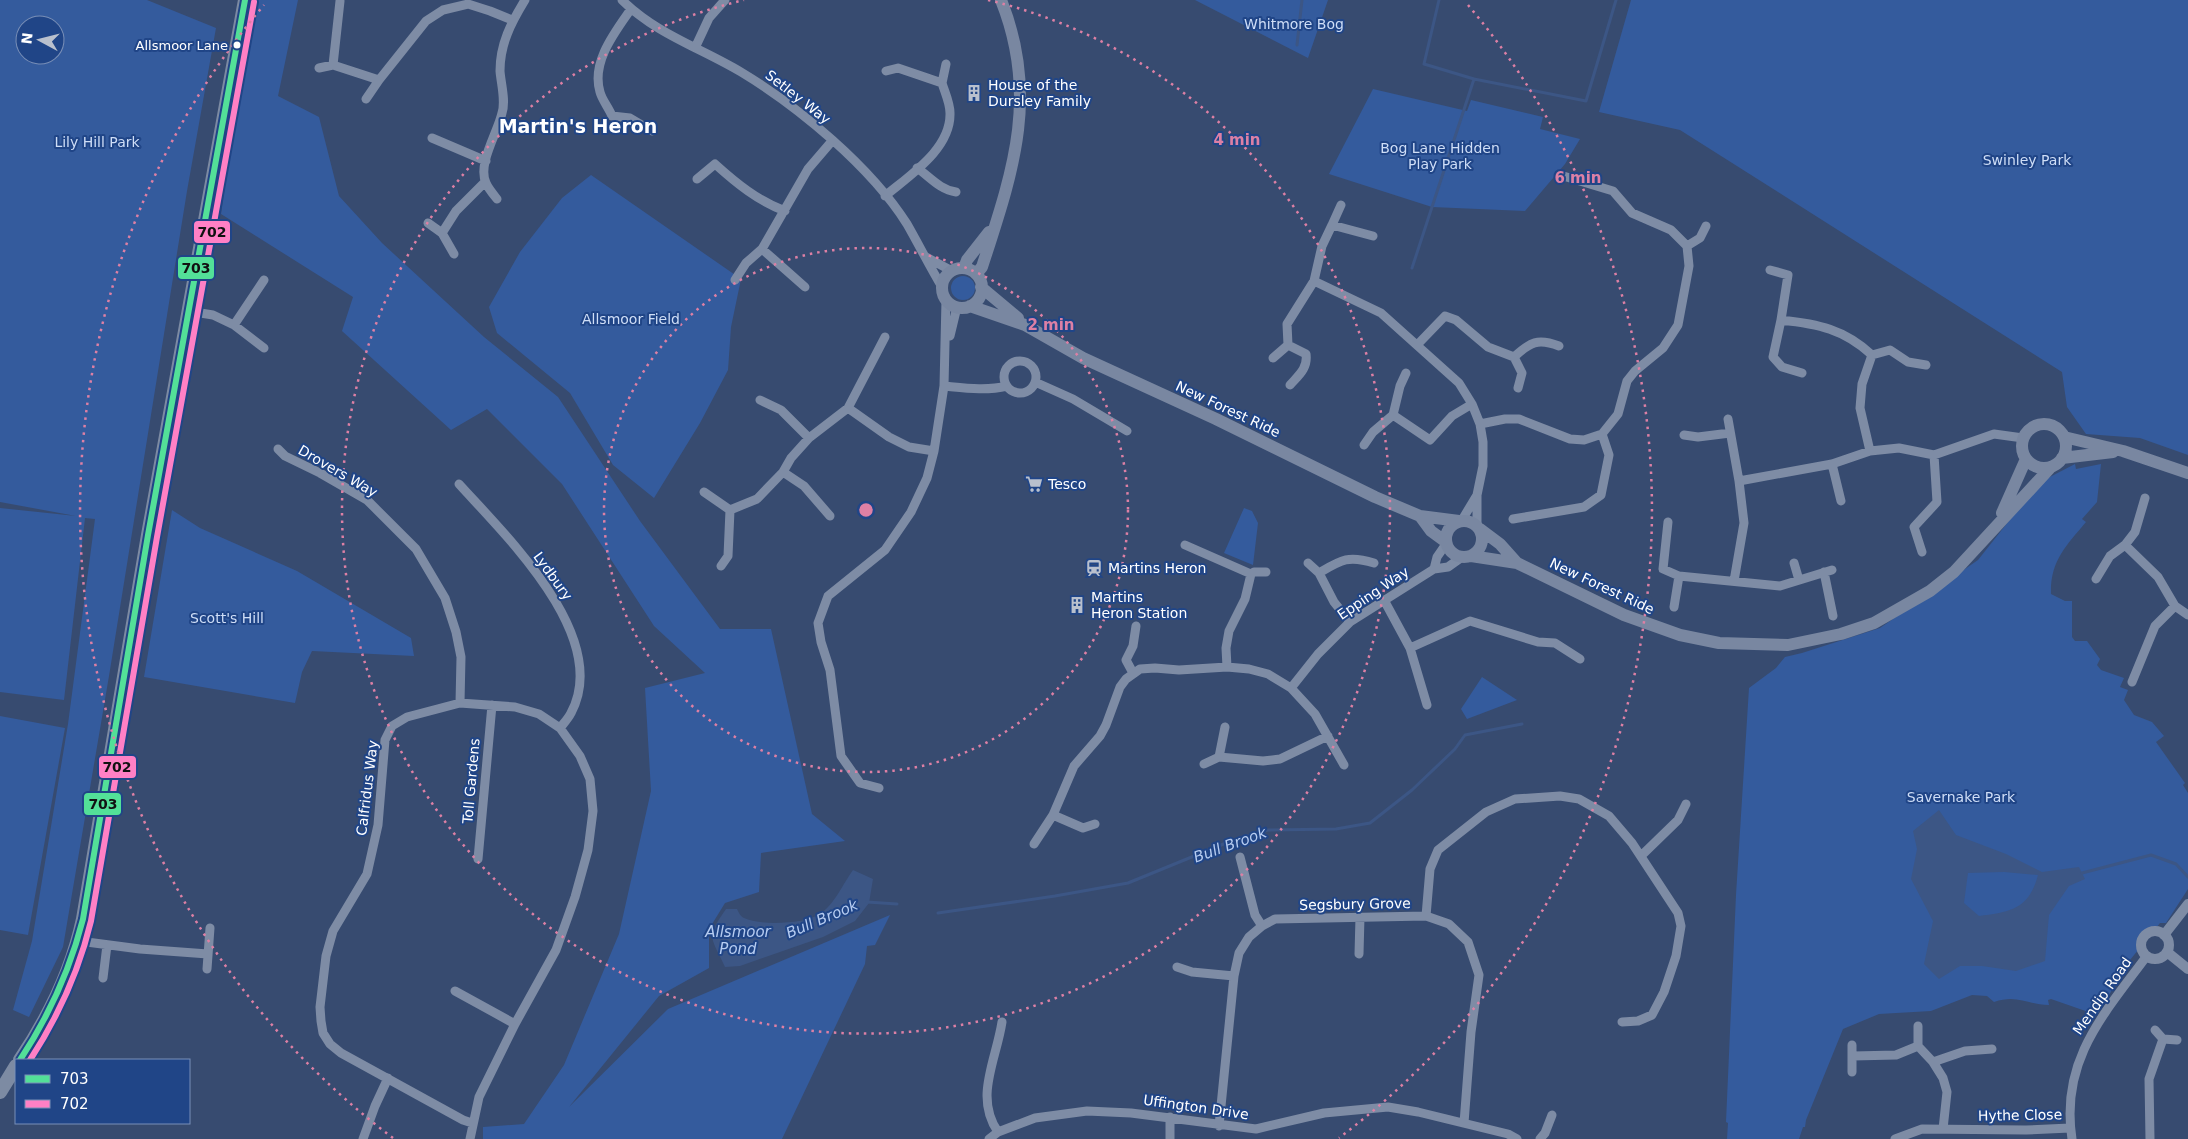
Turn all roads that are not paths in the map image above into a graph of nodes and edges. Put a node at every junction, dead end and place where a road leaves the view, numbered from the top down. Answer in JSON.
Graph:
{"nodes":[{"id":1,"x":245,"y":0,"type":"edge"},
{"id":2,"x":524,"y":0,"type":"edge"},
{"id":3,"x":622,"y":0,"type":"edge"},
{"id":4,"x":725,"y":0,"type":"edge"},
{"id":5,"x":1001,"y":0,"type":"edge"},
{"id":6,"x":340,"y":1,"type":"edge"},
{"id":7,"x":631,"y":9,"type":"junction"},
{"id":8,"x":512,"y":20,"type":"junction"},
{"id":9,"x":695,"y":48,"type":"junction"},
{"id":10,"x":946,"y":64,"type":"dead end"},
{"id":11,"x":333,"y":65,"type":"junction"},
{"id":12,"x":319,"y":68,"type":"dead end"},
{"id":13,"x":886,"y":71,"type":"dead end"},
{"id":14,"x":380,"y":80,"type":"junction"},
{"id":15,"x":942,"y":84,"type":"junction"},
{"id":16,"x":366,"y":99,"type":"dead end"},
{"id":17,"x":652,"y":132,"type":"dead end"},
{"id":18,"x":432,"y":138,"type":"dead end"},
{"id":19,"x":832,"y":142,"type":"junction"},
{"id":20,"x":486,"y":161,"type":"junction"},
{"id":21,"x":917,"y":168,"type":"junction"},
{"id":22,"x":1560,"y":175,"type":"dead end"},
{"id":23,"x":697,"y":179,"type":"dead end"},
{"id":24,"x":485,"y":182,"type":"junction"},
{"id":25,"x":956,"y":192,"type":"dead end"},
{"id":26,"x":885,"y":196,"type":"junction"},
{"id":27,"x":497,"y":198,"type":"dead end"},
{"id":28,"x":1341,"y":205,"type":"dead end"},
{"id":29,"x":785,"y":210,"type":"junction"},
{"id":30,"x":996,"y":221,"type":"junction"},
{"id":31,"x":428,"y":223,"type":"dead end"},
{"id":32,"x":1332,"y":225,"type":"junction"},
{"id":33,"x":1706,"y":226,"type":"dead end"},
{"id":34,"x":442,"y":233,"type":"junction"},
{"id":35,"x":1373,"y":236,"type":"dead end"},
{"id":36,"x":1686,"y":246,"type":"junction"},
{"id":37,"x":762,"y":249,"type":"junction"},
{"id":38,"x":454,"y":254,"type":"dead end"},
{"id":39,"x":924,"y":255,"type":"junction"},
{"id":40,"x":958,"y":270,"type":"junction"},
{"id":41,"x":1770,"y":270,"type":"dead end"},
{"id":42,"x":976,"y":274,"type":"junction"},
{"id":43,"x":264,"y":280,"type":"dead end"},
{"id":44,"x":735,"y":280,"type":"dead end"},
{"id":45,"x":1314,"y":281,"type":"junction"},
{"id":46,"x":804,"y":287,"type":"dead end"},
{"id":47,"x":942,"y":287,"type":"junction"},
{"id":48,"x":981,"y":287,"type":"junction"},
{"id":49,"x":946,"y":300,"type":"junction"},
{"id":50,"x":964,"y":307,"type":"junction"},
{"id":51,"x":188,"y":311,"type":"junction"},
{"id":52,"x":1781,"y":320,"type":"junction"},
{"id":53,"x":234,"y":325,"type":"junction"},
{"id":54,"x":1025,"y":325,"type":"junction"},
{"id":55,"x":885,"y":336,"type":"dead end"},
{"id":56,"x":1418,"y":344,"type":"junction"},
{"id":57,"x":1288,"y":345,"type":"junction"},
{"id":58,"x":1559,"y":346,"type":"dead end"},
{"id":59,"x":264,"y":348,"type":"dead end"},
{"id":60,"x":1872,"y":355,"type":"junction"},
{"id":61,"x":1514,"y":357,"type":"junction"},
{"id":62,"x":1273,"y":358,"type":"dead end"},
{"id":63,"x":1926,"y":365,"type":"dead end"},
{"id":64,"x":944,"y":370,"type":"junction"},
{"id":65,"x":1406,"y":373,"type":"dead end"},
{"id":66,"x":1802,"y":373,"type":"dead end"},
{"id":67,"x":1035,"y":382,"type":"junction"},
{"id":68,"x":1290,"y":385,"type":"dead end"},
{"id":69,"x":944,"y":386,"type":"junction"},
{"id":70,"x":1007,"y":386,"type":"junction"},
{"id":71,"x":1518,"y":388,"type":"dead end"},
{"id":72,"x":760,"y":400,"type":"dead end"},
{"id":73,"x":1472,"y":404,"type":"junction"},
{"id":74,"x":848,"y":408,"type":"junction"},
{"id":75,"x":1393,"y":415,"type":"junction"},
{"id":76,"x":1728,"y":419,"type":"dead end"},
{"id":77,"x":1480,"y":424,"type":"junction"},
{"id":78,"x":1127,"y":431,"type":"dead end"},
{"id":79,"x":1730,"y":433,"type":"junction"},
{"id":80,"x":1602,"y":434,"type":"junction"},
{"id":81,"x":1684,"y":435,"type":"dead end"},
{"id":82,"x":2064,"y":437,"type":"junction"},
{"id":83,"x":809,"y":438,"type":"junction"},
{"id":84,"x":2022,"y":438,"type":"junction"},
{"id":85,"x":1364,"y":446,"type":"dead end"},
{"id":86,"x":278,"y":449,"type":"dead end"},
{"id":87,"x":934,"y":451,"type":"junction"},
{"id":88,"x":1870,"y":451,"type":"junction"},
{"id":89,"x":2123,"y":451,"type":"junction"},
{"id":90,"x":1934,"y":455,"type":"junction"},
{"id":91,"x":2062,"y":458,"type":"junction"},
{"id":92,"x":2026,"y":459,"type":"junction"},
{"id":93,"x":1832,"y":464,"type":"junction"},
{"id":94,"x":2051,"y":467,"type":"junction"},
{"id":95,"x":783,"y":472,"type":"junction"},
{"id":96,"x":2188,"y":473,"type":"edge"},
{"id":97,"x":1739,"y":481,"type":"junction"},
{"id":98,"x":459,"y":484,"type":"dead end"},
{"id":99,"x":704,"y":492,"type":"dead end"},
{"id":100,"x":1477,"y":495,"type":"junction"},
{"id":101,"x":2144,"y":498,"type":"dead end"},
{"id":102,"x":1841,"y":501,"type":"dead end"},
{"id":103,"x":730,"y":510,"type":"junction"},
{"id":104,"x":830,"y":516,"type":"dead end"},
{"id":105,"x":1420,"y":516,"type":"junction"},
{"id":106,"x":1513,"y":519,"type":"dead end"},
{"id":107,"x":1460,"y":520,"type":"junction"},
{"id":108,"x":1668,"y":522,"type":"dead end"},
{"id":109,"x":1996,"y":526,"type":"junction"},
{"id":110,"x":1479,"y":527,"type":"junction"},
{"id":111,"x":1446,"y":543,"type":"junction"},
{"id":112,"x":1185,"y":545,"type":"dead end"},
{"id":113,"x":2125,"y":545,"type":"junction"},
{"id":114,"x":1922,"y":552,"type":"dead end"},
{"id":115,"x":1466,"y":557,"type":"junction"},
{"id":116,"x":1308,"y":563,"type":"dead end"},
{"id":117,"x":1374,"y":563,"type":"dead end"},
{"id":118,"x":1518,"y":563,"type":"junction"},
{"id":119,"x":1794,"y":563,"type":"dead end"},
{"id":120,"x":721,"y":566,"type":"dead end"},
{"id":121,"x":1434,"y":569,"type":"junction"},
{"id":122,"x":1266,"y":572,"type":"dead end"},
{"id":123,"x":1319,"y":573,"type":"junction"},
{"id":124,"x":1251,"y":574,"type":"junction"},
{"id":125,"x":1679,"y":576,"type":"junction"},
{"id":126,"x":2096,"y":579,"type":"dead end"},
{"id":127,"x":1799,"y":580,"type":"junction"},
{"id":128,"x":1734,"y":581,"type":"junction"},
{"id":129,"x":1384,"y":600,"type":"junction"},
{"id":130,"x":2174,"y":606,"type":"junction"},
{"id":131,"x":1674,"y":607,"type":"dead end"},
{"id":132,"x":2188,"y":615,"type":"edge"},
{"id":133,"x":1833,"y":616,"type":"dead end"},
{"id":134,"x":1350,"y":622,"type":"junction"},
{"id":135,"x":1136,"y":626,"type":"dead end"},
{"id":136,"x":1410,"y":648,"type":"junction"},
{"id":137,"x":1580,"y":659,"type":"dead end"},
{"id":138,"x":1227,"y":667,"type":"junction"},
{"id":139,"x":1134,"y":673,"type":"junction"},
{"id":140,"x":2132,"y":682,"type":"dead end"},
{"id":141,"x":1290,"y":688,"type":"junction"},
{"id":142,"x":460,"y":703,"type":"junction"},
{"id":143,"x":492,"y":705,"type":"junction"},
{"id":144,"x":1427,"y":705,"type":"dead end"},
{"id":145,"x":1225,"y":726,"type":"dead end"},
{"id":146,"x":560,"y":728,"type":"junction"},
{"id":147,"x":1328,"y":736,"type":"junction"},
{"id":148,"x":1219,"y":758,"type":"junction"},
{"id":149,"x":1204,"y":764,"type":"dead end"},
{"id":150,"x":1344,"y":765,"type":"dead end"},
{"id":151,"x":879,"y":788,"type":"dead end"},
{"id":152,"x":1686,"y":804,"type":"dead end"},
{"id":153,"x":1054,"y":815,"type":"junction"},
{"id":154,"x":1095,"y":824,"type":"dead end"},
{"id":155,"x":1034,"y":844,"type":"dead end"},
{"id":156,"x":1642,"y":855,"type":"junction"},
{"id":157,"x":1240,"y":857,"type":"dead end"},
{"id":158,"x":478,"y":859,"type":"dead end"},
{"id":159,"x":2188,"y":904,"type":"edge"},
{"id":160,"x":1426,"y":916,"type":"junction"},
{"id":161,"x":1360,"y":917,"type":"junction"},
{"id":162,"x":1262,"y":926,"type":"junction"},
{"id":163,"x":210,"y":928,"type":"dead end"},
{"id":164,"x":2164,"y":935,"type":"junction"},
{"id":165,"x":78,"y":941,"type":"junction"},
{"id":166,"x":107,"y":945,"type":"junction"},
{"id":167,"x":2168,"y":952,"type":"junction"},
{"id":168,"x":208,"y":954,"type":"junction"},
{"id":169,"x":1359,"y":954,"type":"dead end"},
{"id":170,"x":2146,"y":956,"type":"junction"},
{"id":171,"x":1177,"y":967,"type":"dead end"},
{"id":172,"x":207,"y":969,"type":"dead end"},
{"id":173,"x":2188,"y":969,"type":"edge"},
{"id":174,"x":1234,"y":976,"type":"junction"},
{"id":175,"x":103,"y":978,"type":"dead end"},
{"id":176,"x":455,"y":990,"type":"dead end"},
{"id":177,"x":1002,"y":1022,"type":"dead end"},
{"id":178,"x":1622,"y":1022,"type":"dead end"},
{"id":179,"x":515,"y":1024,"type":"junction"},
{"id":180,"x":1918,"y":1026,"type":"dead end"},
{"id":181,"x":2155,"y":1030,"type":"dead end"},
{"id":182,"x":2163,"y":1039,"type":"junction"},
{"id":183,"x":2177,"y":1040,"type":"dead end"},
{"id":184,"x":1852,"y":1045,"type":"dead end"},
{"id":185,"x":1918,"y":1046,"type":"junction"},
{"id":186,"x":1992,"y":1049,"type":"dead end"},
{"id":187,"x":1854,"y":1056,"type":"junction"},
{"id":188,"x":21,"y":1059,"type":"edge"},
{"id":189,"x":1932,"y":1062,"type":"junction"},
{"id":190,"x":15,"y":1067,"type":"edge"},
{"id":191,"x":15,"y":1068,"type":"edge"},
{"id":192,"x":1852,"y":1072,"type":"dead end"},
{"id":193,"x":388,"y":1078,"type":"junction"},
{"id":194,"x":0,"y":1080,"type":"edge"},
{"id":195,"x":0,"y":1092,"type":"edge"},
{"id":196,"x":1552,"y":1115,"type":"dead end"},
{"id":197,"x":1170,"y":1117,"type":"junction"},
{"id":198,"x":472,"y":1123,"type":"junction"},
{"id":199,"x":1464,"y":1123,"type":"junction"},
{"id":200,"x":1219,"y":1126,"type":"junction"},
{"id":201,"x":1943,"y":1128,"type":"junction"},
{"id":202,"x":2070,"y":1128,"type":"junction"},
{"id":203,"x":998,"y":1132,"type":"junction"},
{"id":204,"x":1970,"y":1135,"type":"edge"},
{"id":205,"x":363,"y":1139,"type":"edge"},
{"id":206,"x":470,"y":1139,"type":"edge"},
{"id":207,"x":989,"y":1139,"type":"edge"},
{"id":208,"x":1170,"y":1139,"type":"edge"},
{"id":209,"x":1517,"y":1139,"type":"edge"},
{"id":210,"x":1540,"y":1139,"type":"edge"},
{"id":211,"x":1895,"y":1139,"type":"edge"},
{"id":212,"x":2072,"y":1139,"type":"edge"},
{"id":213,"x":2150,"y":1139,"type":"edge"}],
"edges":[{"from":1,"to":51,"type":"main road"},
{"from":2,"to":8,"type":"street"},
{"from":3,"to":7,"type":"street","name":"Setley Way"},
{"from":4,"to":9,"type":"street"},
{"from":5,"to":30,"type":"main road"},
{"from":6,"to":11,"type":"street"},
{"from":7,"to":9,"type":"street","name":"Setley Way"},
{"from":7,"to":17,"type":"street"},
{"from":8,"to":14,"type":"street"},
{"from":8,"to":20,"type":"street"},
{"from":9,"to":19,"type":"street","name":"Setley Way"},
{"from":10,"to":15,"type":"street"},
{"from":11,"to":12,"type":"street"},
{"from":11,"to":14,"type":"street"},
{"from":13,"to":15,"type":"street"},
{"from":14,"to":16,"type":"street"},
{"from":15,"to":21,"type":"street"},
{"from":18,"to":20,"type":"street"},
{"from":19,"to":26,"type":"street","name":"Setley Way"},
{"from":19,"to":29,"type":"street"},
{"from":20,"to":24,"type":"street"},
{"from":21,"to":25,"type":"street"},
{"from":21,"to":26,"type":"street"},
{"from":22,"to":36,"type":"street"},
{"from":23,"to":29,"type":"street"},
{"from":24,"to":27,"type":"street"},
{"from":24,"to":34,"type":"street"},
{"from":26,"to":39,"type":"street","name":"Setley Way"},
{"from":28,"to":32,"type":"street"},
{"from":29,"to":37,"type":"street"},
{"from":30,"to":40,"type":"main road"},
{"from":30,"to":42,"type":"main road"},
{"from":31,"to":34,"type":"street"},
{"from":32,"to":35,"type":"street"},
{"from":32,"to":45,"type":"street"},
{"from":33,"to":36,"type":"street"},
{"from":34,"to":38,"type":"street"},
{"from":36,"to":80,"type":"street"},
{"from":37,"to":44,"type":"street"},
{"from":37,"to":46,"type":"street"},
{"from":39,"to":40,"type":"street"},
{"from":39,"to":47,"type":"street","name":"Setley Way"},
{"from":40,"to":42,"type":"main road"},
{"from":40,"to":47,"type":"main road"},
{"from":41,"to":52,"type":"street"},
{"from":42,"to":48,"type":"main road","name":"New Forest Ride"},
{"from":43,"to":53,"type":"street"},
{"from":45,"to":56,"type":"street"},
{"from":45,"to":57,"type":"street"},
{"from":47,"to":49,"type":"main road"},
{"from":48,"to":50,"type":"main road"},
{"from":48,"to":54,"type":"main road","name":"New Forest Ride"},
{"from":49,"to":50,"type":"main road","name":"New Forest Ride"},
{"from":49,"to":64,"type":"street"},
{"from":50,"to":54,"type":"main road","name":"New Forest Ride"},
{"from":50,"to":64,"type":"street"},
{"from":51,"to":53,"type":"street"},
{"from":51,"to":165,"type":"main road"},
{"from":52,"to":60,"type":"street"},
{"from":52,"to":66,"type":"street"},
{"from":53,"to":59,"type":"street"},
{"from":54,"to":105,"type":"main road","name":"New Forest Ride"},
{"from":55,"to":74,"type":"street"},
{"from":56,"to":61,"type":"street"},
{"from":56,"to":73,"type":"street"},
{"from":57,"to":62,"type":"street"},
{"from":57,"to":68,"type":"street"},
{"from":58,"to":61,"type":"street"},
{"from":60,"to":63,"type":"street"},
{"from":60,"to":88,"type":"street"},
{"from":61,"to":71,"type":"street"},
{"from":64,"to":69,"type":"street"},
{"from":65,"to":75,"type":"street"},
{"from":67,"to":70,"type":"street"},
{"from":67,"to":70,"type":"street"},
{"from":67,"to":78,"type":"street"},
{"from":69,"to":70,"type":"street"},
{"from":69,"to":87,"type":"street"},
{"from":72,"to":83,"type":"street"},
{"from":73,"to":75,"type":"street"},
{"from":73,"to":77,"type":"street"},
{"from":74,"to":83,"type":"street"},
{"from":74,"to":87,"type":"street"},
{"from":75,"to":85,"type":"street"},
{"from":76,"to":79,"type":"street"},
{"from":77,"to":80,"type":"street"},
{"from":77,"to":100,"type":"street"},
{"from":79,"to":81,"type":"street"},
{"from":79,"to":97,"type":"street"},
{"from":80,"to":106,"type":"street"},
{"from":82,"to":84,"type":"main road"},
{"from":82,"to":89,"type":"main road"},
{"from":82,"to":91,"type":"main road"},
{"from":83,"to":95,"type":"street"},
{"from":84,"to":90,"type":"street"},
{"from":84,"to":92,"type":"main road"},
{"from":86,"to":142,"type":"street","name":"Drovers Way"},
{"from":87,"to":151,"type":"street"},
{"from":88,"to":90,"type":"street"},
{"from":88,"to":93,"type":"street"},
{"from":89,"to":91,"type":"main road"},
{"from":89,"to":96,"type":"main road"},
{"from":90,"to":114,"type":"street"},
{"from":91,"to":94,"type":"main road","name":"New Forest Ride"},
{"from":92,"to":94,"type":"main road"},
{"from":92,"to":109,"type":"main road","name":"New Forest Ride"},
{"from":93,"to":97,"type":"street"},
{"from":93,"to":102,"type":"street"},
{"from":94,"to":109,"type":"main road","name":"New Forest Ride"},
{"from":95,"to":103,"type":"street"},
{"from":95,"to":104,"type":"street"},
{"from":97,"to":128,"type":"street"},
{"from":98,"to":146,"type":"street","name":"Lydbury"},
{"from":99,"to":103,"type":"street"},
{"from":100,"to":107,"type":"street"},
{"from":100,"to":110,"type":"street"},
{"from":101,"to":113,"type":"street"},
{"from":103,"to":120,"type":"street"},
{"from":105,"to":107,"type":"main road","name":"New Forest Ride"},
{"from":105,"to":111,"type":"main road","name":"New Forest Ride"},
{"from":107,"to":110,"type":"main road","name":"New Forest Ride"},
{"from":107,"to":111,"type":"main road"},
{"from":108,"to":125,"type":"street"},
{"from":109,"to":118,"type":"main road","name":"New Forest Ride"},
{"from":110,"to":115,"type":"main road"},
{"from":110,"to":118,"type":"main road","name":"New Forest Ride"},
{"from":111,"to":115,"type":"main road","name":"New Forest Ride"},
{"from":111,"to":121,"type":"street"},
{"from":112,"to":124,"type":"street"},
{"from":113,"to":126,"type":"street"},
{"from":113,"to":130,"type":"street"},
{"from":115,"to":118,"type":"main road","name":"New Forest Ride"},
{"from":115,"to":121,"type":"street","name":"Epping Way"},
{"from":116,"to":123,"type":"street"},
{"from":117,"to":123,"type":"street"},
{"from":119,"to":127,"type":"street"},
{"from":121,"to":129,"type":"street","name":"Epping Way"},
{"from":122,"to":124,"type":"street"},
{"from":123,"to":134,"type":"street"},
{"from":124,"to":138,"type":"street"},
{"from":125,"to":128,"type":"street"},
{"from":125,"to":131,"type":"street"},
{"from":127,"to":128,"type":"street"},
{"from":127,"to":133,"type":"street"},
{"from":129,"to":134,"type":"street","name":"Epping Way"},
{"from":129,"to":136,"type":"street"},
{"from":130,"to":132,"type":"street"},
{"from":130,"to":140,"type":"street"},
{"from":134,"to":141,"type":"street","name":"Epping Way"},
{"from":135,"to":139,"type":"street"},
{"from":136,"to":137,"type":"street"},
{"from":136,"to":144,"type":"street"},
{"from":138,"to":139,"type":"street"},
{"from":138,"to":141,"type":"street"},
{"from":139,"to":153,"type":"street"},
{"from":141,"to":147,"type":"street"},
{"from":142,"to":143,"type":"street","name":"Calfridus Way"},
{"from":142,"to":193,"type":"street","name":"Calfridus Way"},
{"from":143,"to":146,"type":"street","name":"Calfridus Way"},
{"from":143,"to":158,"type":"street","name":"Toll Gardens"},
{"from":145,"to":148,"type":"street"},
{"from":146,"to":179,"type":"street","name":"Calfridus Way"},
{"from":147,"to":148,"type":"street"},
{"from":147,"to":150,"type":"street"},
{"from":148,"to":149,"type":"street"},
{"from":152,"to":156,"type":"street"},
{"from":153,"to":154,"type":"street"},
{"from":153,"to":155,"type":"street"},
{"from":156,"to":160,"type":"street"},
{"from":156,"to":178,"type":"street"},
{"from":157,"to":162,"type":"street"},
{"from":159,"to":164,"type":"street"},
{"from":160,"to":161,"type":"street","name":"Segsbury Grove"},
{"from":160,"to":199,"type":"street","name":"Segsbury Grove"},
{"from":161,"to":162,"type":"street","name":"Segsbury Grove"},
{"from":161,"to":169,"type":"street"},
{"from":162,"to":174,"type":"street","name":"Segsbury Grove"},
{"from":163,"to":168,"type":"street"},
{"from":164,"to":167,"type":"street"},
{"from":164,"to":170,"type":"street"},
{"from":165,"to":166,"type":"street"},
{"from":165,"to":188,"type":"main road"},
{"from":166,"to":168,"type":"street"},
{"from":166,"to":175,"type":"street"},
{"from":167,"to":170,"type":"street"},
{"from":167,"to":173,"type":"street"},
{"from":168,"to":172,"type":"street"},
{"from":170,"to":202,"type":"street","name":"Mendip Road"},
{"from":171,"to":174,"type":"street"},
{"from":174,"to":200,"type":"street","name":"Segsbury Grove"},
{"from":176,"to":179,"type":"street"},
{"from":177,"to":203,"type":"street"},
{"from":179,"to":198,"type":"street","name":"Calfridus Way"},
{"from":180,"to":185,"type":"street"},
{"from":181,"to":182,"type":"street"},
{"from":182,"to":183,"type":"street"},
{"from":182,"to":213,"type":"street"},
{"from":184,"to":187,"type":"street"},
{"from":185,"to":187,"type":"street"},
{"from":185,"to":189,"type":"street"},
{"from":186,"to":189,"type":"street"},
{"from":187,"to":192,"type":"street"},
{"from":189,"to":201,"type":"street"},
{"from":190,"to":194,"type":"main road"},
{"from":191,"to":195,"type":"main road"},
{"from":193,"to":198,"type":"street","name":"Calfridus Way"},
{"from":193,"to":205,"type":"street"},
{"from":196,"to":210,"type":"street"},
{"from":197,"to":200,"type":"street","name":"Uffington Drive"},
{"from":197,"to":203,"type":"street","name":"Uffington Drive"},
{"from":197,"to":208,"type":"street"},
{"from":198,"to":206,"type":"street","name":"Calfridus Way"},
{"from":199,"to":200,"type":"street","name":"Uffington Drive"},
{"from":199,"to":209,"type":"street","name":"Uffington Drive"},
{"from":201,"to":204,"type":"street","name":"Hythe Close"},
{"from":201,"to":211,"type":"street","name":"Hythe Close"},
{"from":202,"to":204,"type":"street","name":"Hythe Close"},
{"from":202,"to":212,"type":"street","name":"Mendip Road"},
{"from":203,"to":207,"type":"street","name":"Uffington Drive"}]}
